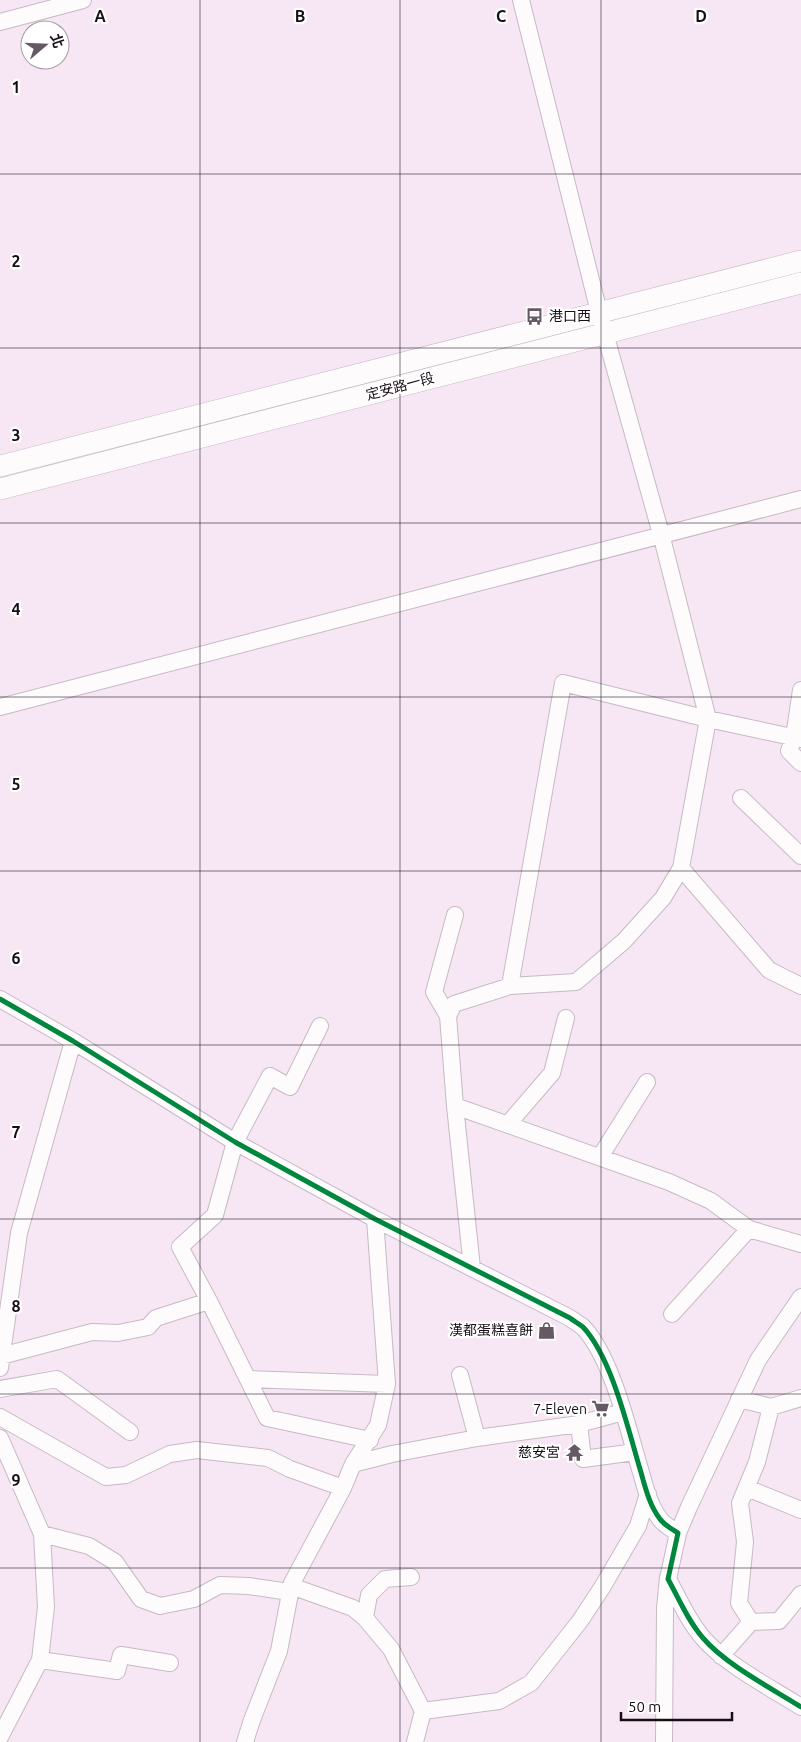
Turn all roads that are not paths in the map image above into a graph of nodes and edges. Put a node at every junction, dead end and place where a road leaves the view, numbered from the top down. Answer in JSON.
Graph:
{"nodes":[{"id":1,"x":83,"y":0,"type":"edge"},
{"id":2,"x":521,"y":0,"type":"edge"},
{"id":3,"x":0,"y":22,"type":"edge"},
{"id":4,"x":801,"y":261,"type":"edge"},
{"id":5,"x":801,"y":283,"type":"edge"},
{"id":6,"x":599,"y":312,"type":"junction"},
{"id":7,"x":604,"y":333,"type":"junction"},
{"id":8,"x":0,"y":466,"type":"edge"},
{"id":9,"x":0,"y":489,"type":"edge"},
{"id":10,"x":801,"y":499,"type":"edge"},
{"id":11,"x":661,"y":534,"type":"junction"},
{"id":12,"x":801,"y":690,"type":"edge"},
{"id":13,"x":0,"y":707,"type":"edge"},
{"id":14,"x":708,"y":719,"type":"junction"},
{"id":15,"x":797,"y":738,"type":"edge"},
{"id":16,"x":801,"y":763,"type":"edge"},
{"id":17,"x":740,"y":798,"type":"dead end"},
{"id":18,"x":801,"y":856,"type":"edge"},
{"id":19,"x":681,"y":868,"type":"junction"},
{"id":20,"x":455,"y":916,"type":"dead end"},
{"id":21,"x":510,"y":986,"type":"junction"},
{"id":22,"x":801,"y":986,"type":"edge"},
{"id":23,"x":0,"y":999,"type":"edge"},
{"id":24,"x":448,"y":1016,"type":"junction"},
{"id":25,"x":566,"y":1018,"type":"dead end"},
{"id":26,"x":320,"y":1026,"type":"dead end"},
{"id":27,"x":73,"y":1041,"type":"junction"},
{"id":28,"x":647,"y":1082,"type":"dead end"},
{"id":29,"x":455,"y":1106,"type":"junction"},
{"id":30,"x":508,"y":1124,"type":"junction"},
{"id":31,"x":235,"y":1142,"type":"junction"},
{"id":32,"x":600,"y":1157,"type":"junction"},
{"id":33,"x":375,"y":1220,"type":"junction"},
{"id":34,"x":749,"y":1229,"type":"junction"},
{"id":35,"x":801,"y":1244,"type":"edge"},
{"id":36,"x":472,"y":1268,"type":"junction"},
{"id":37,"x":801,"y":1297,"type":"edge"},
{"id":38,"x":209,"y":1301,"type":"junction"},
{"id":39,"x":672,"y":1314,"type":"dead end"},
{"id":40,"x":2,"y":1332,"type":"edge"},
{"id":41,"x":1,"y":1362,"type":"edge"},
{"id":42,"x":460,"y":1375,"type":"dead end"},
{"id":43,"x":248,"y":1378,"type":"junction"},
{"id":44,"x":387,"y":1384,"type":"junction"},
{"id":45,"x":0,"y":1389,"type":"edge"},
{"id":46,"x":801,"y":1398,"type":"edge"},
{"id":47,"x":739,"y":1399,"type":"junction"},
{"id":48,"x":771,"y":1407,"type":"junction"},
{"id":49,"x":623,"y":1412,"type":"junction"},
{"id":50,"x":0,"y":1417,"type":"edge"},
{"id":51,"x":579,"y":1424,"type":"junction"},
{"id":52,"x":130,"y":1432,"type":"dead end"},
{"id":53,"x":0,"y":1438,"type":"edge"},
{"id":54,"x":476,"y":1438,"type":"junction"},
{"id":55,"x":370,"y":1440,"type":"junction"},
{"id":56,"x":635,"y":1452,"type":"junction"},
{"id":57,"x":354,"y":1464,"type":"junction"},
{"id":58,"x":343,"y":1488,"type":"junction"},
{"id":59,"x":747,"y":1488,"type":"junction"},
{"id":60,"x":648,"y":1494,"type":"junction"},
{"id":61,"x":801,"y":1510,"type":"edge"},
{"id":62,"x":678,"y":1533,"type":"junction"},
{"id":63,"x":42,"y":1534,"type":"junction"},
{"id":64,"x":411,"y":1577,"type":"dead end"},
{"id":65,"x":668,"y":1578,"type":"junction"},
{"id":66,"x":290,"y":1589,"type":"junction"},
{"id":67,"x":801,"y":1594,"type":"edge"},
{"id":68,"x":365,"y":1618,"type":"junction"},
{"id":69,"x":751,"y":1622,"type":"junction"},
{"id":70,"x":722,"y":1656,"type":"junction"},
{"id":71,"x":40,"y":1660,"type":"junction"},
{"id":72,"x":170,"y":1663,"type":"dead end"},
{"id":73,"x":801,"y":1707,"type":"edge"},
{"id":74,"x":422,"y":1711,"type":"junction"},
{"id":75,"x":5,"y":1714,"type":"edge"},
{"id":76,"x":0,"y":1737,"type":"edge"},
{"id":77,"x":245,"y":1742,"type":"edge"},
{"id":78,"x":415,"y":1742,"type":"edge"},
{"id":79,"x":664,"y":1742,"type":"edge"}],
"edges":[{"from":1,"to":3,"type":"street"},
{"from":2,"to":6,"type":"street"},
{"from":4,"to":6,"type":"main road","name":"定安路一段"},
{"from":5,"to":7,"type":"main road","name":"定安路一段"},
{"from":6,"to":7,"type":"street"},
{"from":6,"to":8,"type":"main road","name":"定安路一段"},
{"from":7,"to":9,"type":"main road","name":"定安路一段"},
{"from":7,"to":11,"type":"street"},
{"from":10,"to":11,"type":"street"},
{"from":11,"to":13,"type":"street"},
{"from":11,"to":14,"type":"street"},
{"from":12,"to":15,"type":"street"},
{"from":14,"to":15,"type":"street"},
{"from":14,"to":19,"type":"street"},
{"from":14,"to":21,"type":"street"},
{"from":15,"to":16,"type":"street"},
{"from":17,"to":18,"type":"street"},
{"from":19,"to":21,"type":"street"},
{"from":19,"to":22,"type":"street"},
{"from":20,"to":24,"type":"street"},
{"from":21,"to":24,"type":"street"},
{"from":23,"to":27,"type":"street"},
{"from":24,"to":29,"type":"street"},
{"from":25,"to":30,"type":"street"},
{"from":26,"to":31,"type":"street"},
{"from":27,"to":31,"type":"street"},
{"from":27,"to":40,"type":"street"},
{"from":28,"to":32,"type":"street"},
{"from":29,"to":30,"type":"street"},
{"from":29,"to":36,"type":"street"},
{"from":30,"to":32,"type":"street"},
{"from":31,"to":33,"type":"street"},
{"from":31,"to":38,"type":"street"},
{"from":32,"to":34,"type":"street"},
{"from":33,"to":36,"type":"street"},
{"from":33,"to":44,"type":"street"},
{"from":34,"to":35,"type":"street"},
{"from":34,"to":39,"type":"street"},
{"from":36,"to":49,"type":"street"},
{"from":37,"to":47,"type":"street"},
{"from":38,"to":41,"type":"street"},
{"from":38,"to":43,"type":"street"},
{"from":40,"to":41,"type":"street"},
{"from":42,"to":54,"type":"street"},
{"from":43,"to":44,"type":"street"},
{"from":43,"to":55,"type":"street"},
{"from":44,"to":55,"type":"street"},
{"from":45,"to":52,"type":"street"},
{"from":46,"to":48,"type":"street"},
{"from":47,"to":48,"type":"street"},
{"from":47,"to":62,"type":"street"},
{"from":48,"to":59,"type":"street"},
{"from":49,"to":51,"type":"street"},
{"from":49,"to":56,"type":"street"},
{"from":50,"to":58,"type":"street"},
{"from":51,"to":54,"type":"street"},
{"from":51,"to":56,"type":"street"},
{"from":53,"to":63,"type":"street"},
{"from":54,"to":57,"type":"street"},
{"from":55,"to":57,"type":"street"},
{"from":56,"to":60,"type":"street"},
{"from":57,"to":58,"type":"street"},
{"from":58,"to":66,"type":"street"},
{"from":59,"to":61,"type":"street"},
{"from":59,"to":69,"type":"street"},
{"from":60,"to":62,"type":"street"},
{"from":60,"to":74,"type":"street"},
{"from":62,"to":65,"type":"street"},
{"from":63,"to":66,"type":"street"},
{"from":63,"to":71,"type":"street"},
{"from":64,"to":68,"type":"street"},
{"from":65,"to":70,"type":"street"},
{"from":65,"to":79,"type":"street"},
{"from":66,"to":68,"type":"street"},
{"from":66,"to":77,"type":"street"},
{"from":67,"to":69,"type":"street"},
{"from":68,"to":74,"type":"street"},
{"from":69,"to":70,"type":"street"},
{"from":70,"to":73,"type":"street"},
{"from":71,"to":72,"type":"street"},
{"from":71,"to":75,"type":"street"},
{"from":74,"to":78,"type":"street"},
{"from":75,"to":76,"type":"street"}]}
